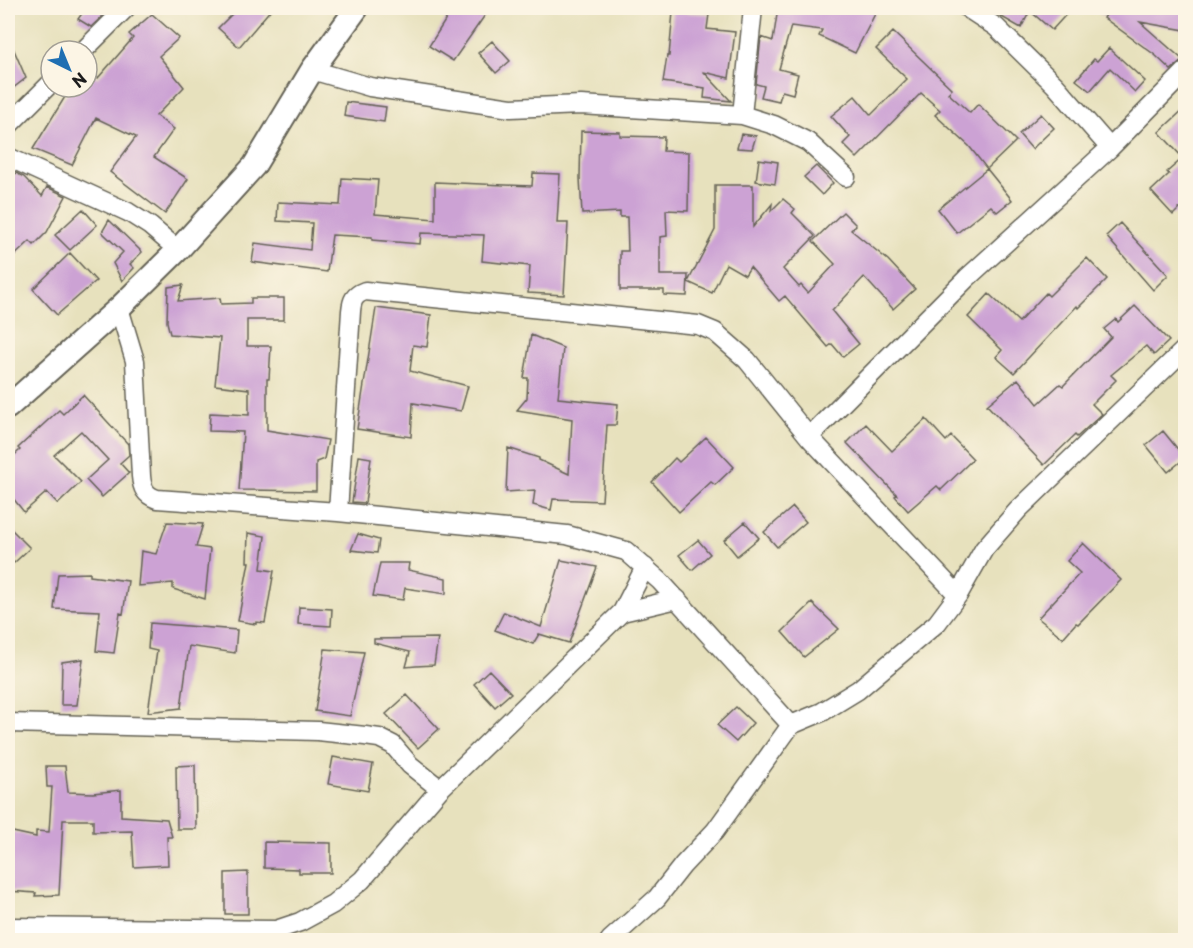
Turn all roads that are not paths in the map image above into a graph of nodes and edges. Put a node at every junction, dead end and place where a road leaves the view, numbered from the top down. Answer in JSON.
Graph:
{"nodes":[{"id":1,"x":126,"y":8,"type":"edge"},
{"id":2,"x":357,"y":8,"type":"edge"},
{"id":3,"x":753,"y":8,"type":"edge"},
{"id":4,"x":967,"y":8,"type":"edge"},
{"id":5,"x":95,"y":39,"type":"edge"},
{"id":6,"x":312,"y":70,"type":"junction"},
{"id":7,"x":1185,"y":71,"type":"edge"},
{"id":8,"x":39,"y":95,"type":"edge"},
{"id":9,"x":742,"y":115,"type":"junction"},
{"id":10,"x":8,"y":126,"type":"edge"},
{"id":11,"x":1110,"y":148,"type":"junction"},
{"id":12,"x":8,"y":157,"type":"edge"},
{"id":13,"x":846,"y":177,"type":"dead end"},
{"id":14,"x":178,"y":250,"type":"junction"},
{"id":15,"x":119,"y":308,"type":"junction"},
{"id":16,"x":1185,"y":348,"type":"edge"},
{"id":17,"x":8,"y":407,"type":"edge"},
{"id":18,"x":809,"y":437,"type":"junction"},
{"id":19,"x":338,"y":512,"type":"junction"},
{"id":20,"x":645,"y":567,"type":"junction"},
{"id":21,"x":958,"y":595,"type":"junction"},
{"id":22,"x":677,"y":599,"type":"junction"},
{"id":23,"x":622,"y":612,"type":"junction"},
{"id":24,"x":8,"y":723,"type":"edge"},
{"id":25,"x":791,"y":725,"type":"junction"},
{"id":26,"x":440,"y":789,"type":"junction"},
{"id":27,"x":8,"y":927,"type":"edge"},
{"id":28,"x":610,"y":940,"type":"edge"}],
"edges":[{"from":1,"to":5,"type":"street"},
{"from":2,"to":6,"type":"street"},
{"from":3,"to":9,"type":"street"},
{"from":4,"to":11,"type":"street"},
{"from":6,"to":9,"type":"street"},
{"from":6,"to":14,"type":"street"},
{"from":7,"to":11,"type":"street"},
{"from":8,"to":10,"type":"street"},
{"from":9,"to":13,"type":"street"},
{"from":11,"to":18,"type":"street"},
{"from":12,"to":14,"type":"street"},
{"from":14,"to":15,"type":"street"},
{"from":15,"to":17,"type":"street"},
{"from":15,"to":19,"type":"street"},
{"from":16,"to":21,"type":"street"},
{"from":18,"to":19,"type":"street"},
{"from":18,"to":21,"type":"street"},
{"from":19,"to":20,"type":"street"},
{"from":20,"to":22,"type":"street"},
{"from":20,"to":23,"type":"street"},
{"from":21,"to":25,"type":"street"},
{"from":22,"to":23,"type":"street"},
{"from":22,"to":25,"type":"street"},
{"from":23,"to":26,"type":"street"},
{"from":24,"to":26,"type":"street"},
{"from":25,"to":28,"type":"street"},
{"from":26,"to":27,"type":"street"}]}
